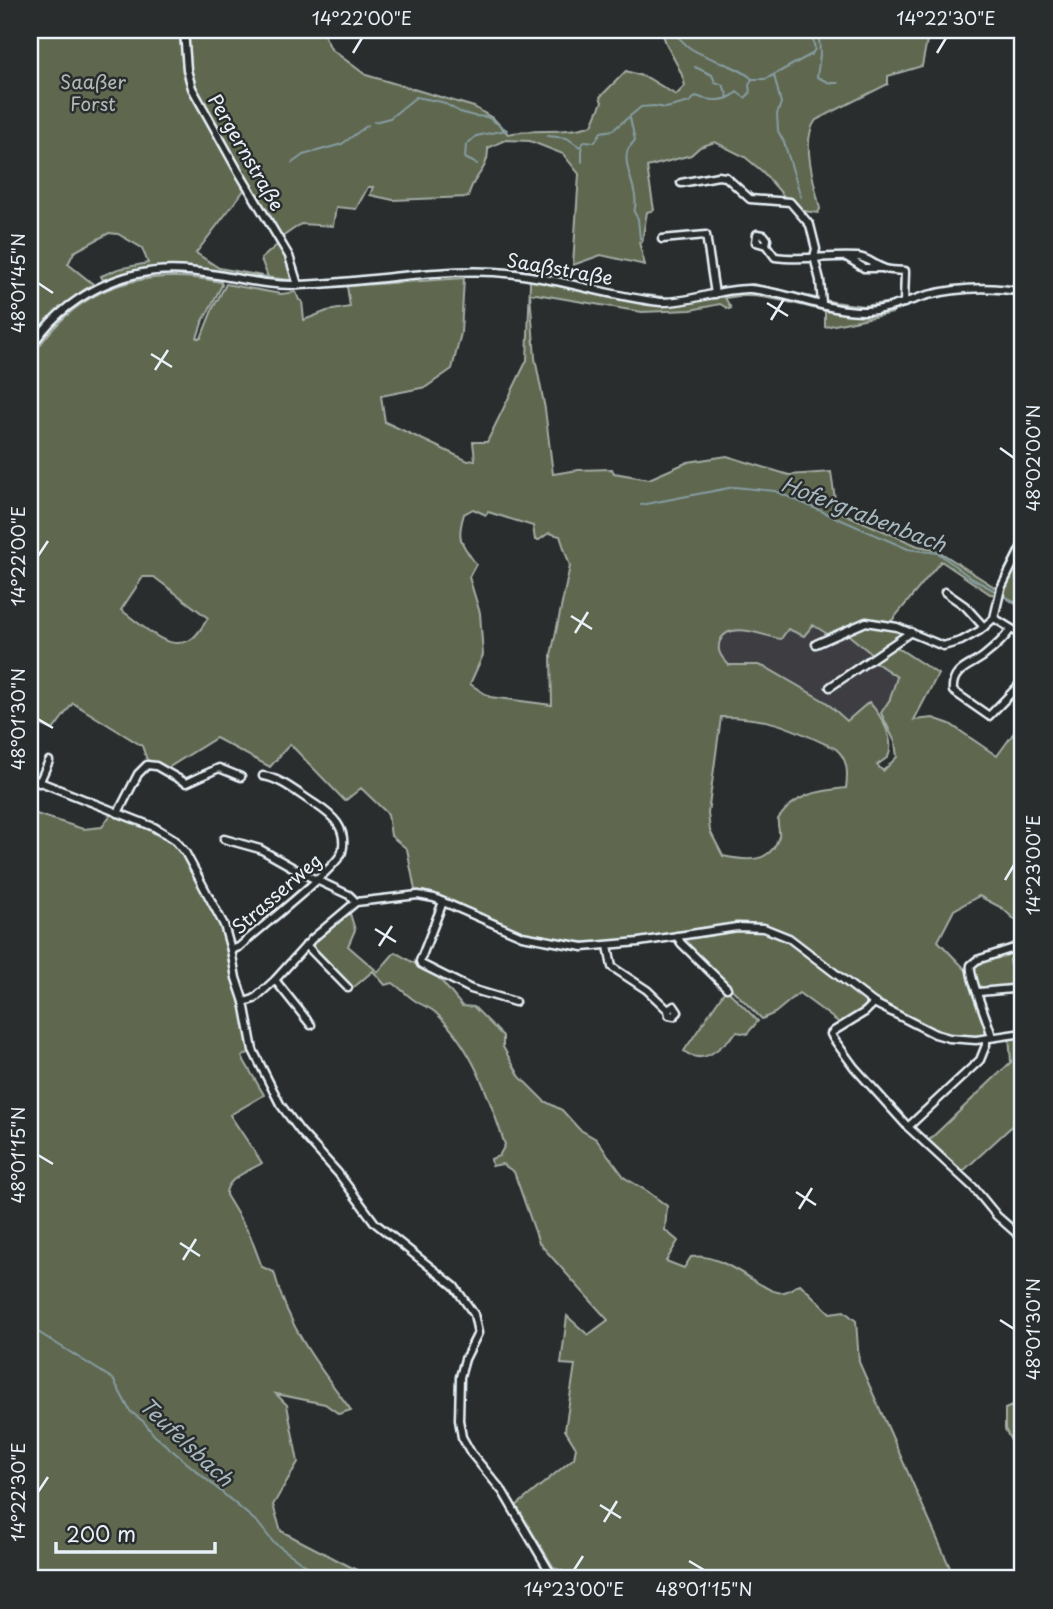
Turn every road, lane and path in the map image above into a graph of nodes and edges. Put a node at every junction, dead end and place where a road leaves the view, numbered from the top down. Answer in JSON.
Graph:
{"nodes":[{"id":1,"x":184,"y":30,"type":"edge"},
{"id":2,"x":681,"y":183,"type":"dead end"},
{"id":3,"x":662,"y":239,"type":"dead end"},
{"id":4,"x":766,"y":245,"type":"dead end"},
{"id":5,"x":814,"y":257,"type":"junction"},
{"id":6,"x":298,"y":285,"type":"junction"},
{"id":7,"x":1023,"y":292,"type":"edge"},
{"id":8,"x":715,"y":294,"type":"junction"},
{"id":9,"x":904,"y":303,"type":"junction"},
{"id":10,"x":822,"y":304,"type":"junction"},
{"id":11,"x":30,"y":349,"type":"edge"},
{"id":12,"x":1023,"y":544,"type":"edge"},
{"id":13,"x":945,"y":592,"type":"dead end"},
{"id":14,"x":994,"y":618,"type":"junction"},
{"id":15,"x":984,"y":627,"type":"junction"},
{"id":16,"x":1011,"y":629,"type":"junction"},
{"id":17,"x":911,"y":632,"type":"junction"},
{"id":18,"x":1023,"y":636,"type":"edge"},
{"id":19,"x":816,"y":643,"type":"dead end"},
{"id":20,"x":1023,"y":681,"type":"edge"},
{"id":21,"x":830,"y":687,"type":"dead end"},
{"id":22,"x":49,"y":761,"type":"dead end"},
{"id":23,"x":263,"y":776,"type":"dead end"},
{"id":24,"x":241,"y":777,"type":"dead end"},
{"id":25,"x":30,"y":778,"type":"edge"},
{"id":26,"x":39,"y":783,"type":"junction"},
{"id":27,"x":118,"y":813,"type":"junction"},
{"id":28,"x":224,"y":839,"type":"dead end"},
{"id":29,"x":316,"y":880,"type":"junction"},
{"id":30,"x":356,"y":902,"type":"junction"},
{"id":31,"x":443,"y":902,"type":"junction"},
{"id":32,"x":677,"y":936,"type":"junction"},
{"id":33,"x":306,"y":945,"type":"junction"},
{"id":34,"x":1023,"y":945,"type":"edge"},
{"id":35,"x":608,"y":946,"type":"junction"},
{"id":36,"x":231,"y":950,"type":"junction"},
{"id":37,"x":275,"y":980,"type":"junction"},
{"id":38,"x":348,"y":988,"type":"dead end"},
{"id":39,"x":727,"y":988,"type":"dead end"},
{"id":40,"x":1023,"y":988,"type":"edge"},
{"id":41,"x":979,"y":992,"type":"junction"},
{"id":42,"x":244,"y":1002,"type":"junction"},
{"id":43,"x":515,"y":1002,"type":"dead end"},
{"id":44,"x":874,"y":1003,"type":"junction"},
{"id":45,"x":668,"y":1010,"type":"dead end"},
{"id":46,"x":311,"y":1025,"type":"dead end"},
{"id":47,"x":1023,"y":1033,"type":"edge"},
{"id":48,"x":989,"y":1038,"type":"junction"},
{"id":49,"x":908,"y":1127,"type":"junction"},
{"id":50,"x":1023,"y":1239,"type":"edge"},
{"id":51,"x":554,"y":1579,"type":"edge"}],
"edges":[{"from":1,"to":6,"type":"street","name":"Pergernstraße"},
{"from":2,"to":5,"type":"street"},
{"from":3,"to":8,"type":"street"},
{"from":4,"to":5,"type":"street"},
{"from":5,"to":9,"type":"street"},
{"from":5,"to":10,"type":"street"},
{"from":6,"to":8,"type":"street","name":"Saaßstraße"},
{"from":6,"to":11,"type":"street","name":"Saaßstraße"},
{"from":7,"to":9,"type":"street","name":"Saaßstraße"},
{"from":8,"to":10,"type":"street","name":"Saaßstraße"},
{"from":9,"to":10,"type":"street","name":"Saaßstraße"},
{"from":12,"to":14,"type":"street"},
{"from":13,"to":15,"type":"street"},
{"from":14,"to":15,"type":"street"},
{"from":14,"to":16,"type":"street"},
{"from":15,"to":17,"type":"street"},
{"from":16,"to":18,"type":"street"},
{"from":16,"to":20,"type":"street"},
{"from":17,"to":19,"type":"street"},
{"from":17,"to":21,"type":"street"},
{"from":22,"to":26,"type":"street"},
{"from":23,"to":29,"type":"street","name":"Strasserweg"},
{"from":24,"to":27,"type":"street"},
{"from":25,"to":26,"type":"street"},
{"from":26,"to":27,"type":"street"},
{"from":27,"to":36,"type":"street"},
{"from":28,"to":29,"type":"street"},
{"from":29,"to":30,"type":"street"},
{"from":29,"to":36,"type":"street","name":"Strasserweg"},
{"from":30,"to":31,"type":"street"},
{"from":30,"to":33,"type":"street"},
{"from":31,"to":35,"type":"street"},
{"from":31,"to":43,"type":"street"},
{"from":32,"to":35,"type":"street"},
{"from":32,"to":39,"type":"street"},
{"from":32,"to":44,"type":"street"},
{"from":33,"to":37,"type":"street"},
{"from":33,"to":38,"type":"street"},
{"from":34,"to":41,"type":"street"},
{"from":35,"to":45,"type":"street"},
{"from":36,"to":42,"type":"street"},
{"from":37,"to":42,"type":"street"},
{"from":37,"to":46,"type":"street"},
{"from":40,"to":41,"type":"street"},
{"from":41,"to":48,"type":"street"},
{"from":42,"to":51,"type":"street"},
{"from":44,"to":48,"type":"street"},
{"from":44,"to":49,"type":"street"},
{"from":47,"to":48,"type":"street"},
{"from":48,"to":49,"type":"street"},
{"from":49,"to":50,"type":"street"}]}
